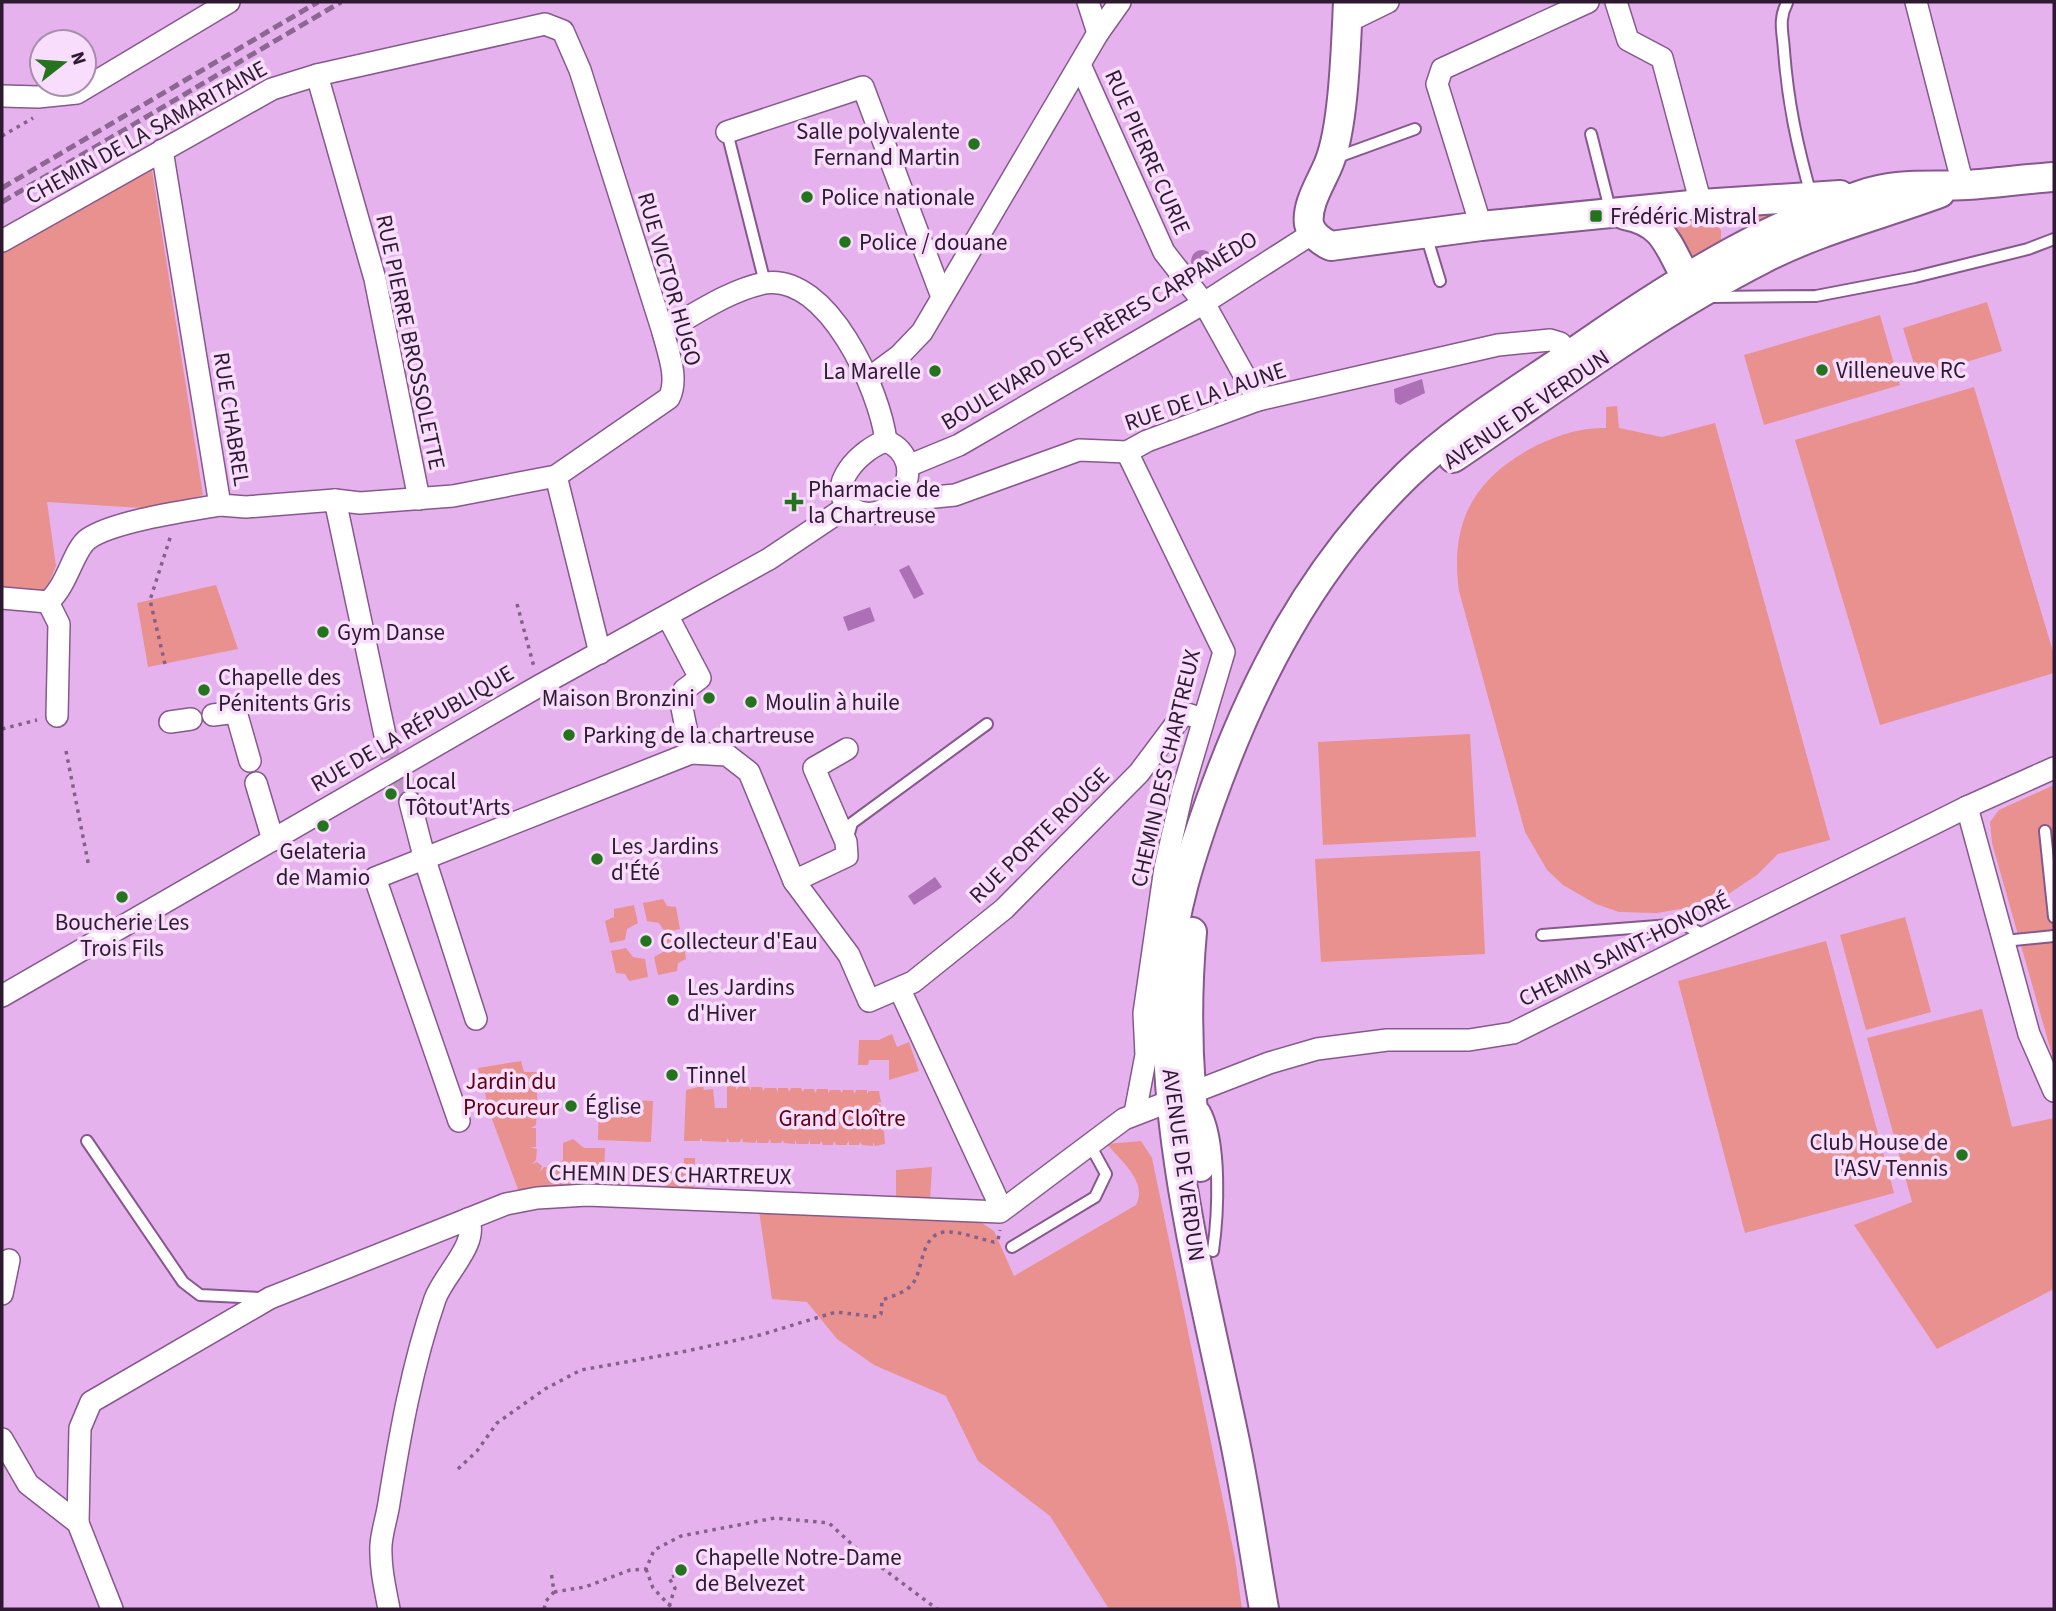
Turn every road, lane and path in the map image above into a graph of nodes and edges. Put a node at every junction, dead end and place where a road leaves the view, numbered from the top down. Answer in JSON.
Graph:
{"nodes":[{"id":1,"x":229,"y":2,"type":"edge"},
{"id":2,"x":1088,"y":2,"type":"edge"},
{"id":3,"x":1120,"y":2,"type":"edge"},
{"id":4,"x":1388,"y":2,"type":"edge"},
{"id":5,"x":1588,"y":2,"type":"edge"},
{"id":6,"x":1616,"y":2,"type":"edge"},
{"id":7,"x":1916,"y":2,"type":"edge"},
{"id":8,"x":1787,"y":3,"type":"edge"},
{"id":9,"x":1348,"y":12,"type":"edge"},
{"id":10,"x":1098,"y":33,"type":"junction"},
{"id":11,"x":1080,"y":67,"type":"junction"},
{"id":12,"x":580,"y":70,"type":"joint"},
{"id":13,"x":317,"y":75,"type":"junction"},
{"id":14,"x":2,"y":96,"type":"edge"},
{"id":15,"x":1415,"y":129,"type":"dead end"},
{"id":16,"x":727,"y":132,"type":"joint"},
{"id":17,"x":1591,"y":134,"type":"dead end"},
{"id":18,"x":162,"y":150,"type":"junction"},
{"id":19,"x":1331,"y":160,"type":"junction"},
{"id":20,"x":2054,"y":177,"type":"edge"},
{"id":21,"x":1963,"y":185,"type":"junction"},
{"id":22,"x":1864,"y":194,"type":"junction"},
{"id":23,"x":1811,"y":197,"type":"junction"},
{"id":24,"x":1705,"y":204,"type":"junction"},
{"id":25,"x":1615,"y":214,"type":"junction"},
{"id":26,"x":1481,"y":226,"type":"junction"},
{"id":27,"x":1313,"y":233,"type":"junction"},
{"id":28,"x":1425,"y":233,"type":"junction"},
{"id":29,"x":2054,"y":239,"type":"edge"},
{"id":30,"x":2,"y":242,"type":"edge"},
{"id":31,"x":1737,"y":250,"type":"junction"},
{"id":32,"x":1440,"y":281,"type":"dead end"},
{"id":33,"x":765,"y":283,"type":"junction"},
{"id":34,"x":1701,"y":286,"type":"junction"},
{"id":35,"x":942,"y":298,"type":"junction"},
{"id":36,"x":1204,"y":303,"type":"junction"},
{"id":37,"x":663,"y":332,"type":"junction"},
{"id":38,"x":1571,"y":354,"type":"junction"},
{"id":39,"x":868,"y":379,"type":"junction"},
{"id":40,"x":1258,"y":400,"type":"junction"},
{"id":41,"x":886,"y":441,"type":"junction"},
{"id":42,"x":1127,"y":452,"type":"junction"},
{"id":43,"x":908,"y":466,"type":"junction"},
{"id":44,"x":556,"y":476,"type":"junction"},
{"id":45,"x":419,"y":499,"type":"junction"},
{"id":46,"x":335,"y":500,"type":"junction"},
{"id":47,"x":897,"y":501,"type":"junction"},
{"id":48,"x":220,"y":505,"type":"junction"},
{"id":49,"x":848,"y":506,"type":"junction"},
{"id":50,"x":168,"y":515,"type":"junction"},
{"id":51,"x":1343,"y":551,"type":"junction"},
{"id":52,"x":2,"y":598,"type":"edge"},
{"id":53,"x":48,"y":603,"type":"junction"},
{"id":54,"x":516,"y":604,"type":"dead end"},
{"id":55,"x":668,"y":617,"type":"junction"},
{"id":56,"x":600,"y":653,"type":"junction"},
{"id":57,"x":165,"y":664,"type":"dead end"},
{"id":58,"x":539,"y":685,"type":"junction"},
{"id":59,"x":57,"y":716,"type":"joint"},
{"id":60,"x":213,"y":716,"type":"dead end"},
{"id":61,"x":1203,"y":719,"type":"junction"},
{"id":62,"x":987,"y":724,"type":"dead end"},
{"id":63,"x":2,"y":729,"type":"edge"},
{"id":64,"x":847,"y":749,"type":"dead end"},
{"id":65,"x":66,"y":751,"type":"dead end"},
{"id":66,"x":691,"y":753,"type":"junction"},
{"id":67,"x":250,"y":761,"type":"dead end"},
{"id":68,"x":393,"y":762,"type":"junction"},
{"id":69,"x":2054,"y":768,"type":"edge"},
{"id":70,"x":257,"y":783,"type":"dead end"},
{"id":71,"x":410,"y":802,"type":"tunnel mouth"},
{"id":72,"x":1967,"y":807,"type":"junction"},
{"id":73,"x":2045,"y":831,"type":"dead end"},
{"id":74,"x":273,"y":839,"type":"junction"},
{"id":75,"x":846,"y":842,"type":"junction"},
{"id":76,"x":425,"y":860,"type":"junction"},
{"id":77,"x":89,"y":867,"type":"dead end"},
{"id":78,"x":794,"y":881,"type":"junction"},
{"id":79,"x":2054,"y":917,"type":"edge"},
{"id":80,"x":1542,"y":934,"type":"dead end"},
{"id":81,"x":2054,"y":936,"type":"edge"},
{"id":82,"x":1708,"y":937,"type":"junction"},
{"id":83,"x":2004,"y":941,"type":"junction"},
{"id":84,"x":900,"y":990,"type":"junction"},
{"id":85,"x":2,"y":996,"type":"edge"},
{"id":86,"x":477,"y":1019,"type":"dead end"},
{"id":87,"x":2054,"y":1091,"type":"edge"},
{"id":88,"x":1182,"y":1096,"type":"junction"},
{"id":89,"x":1135,"y":1113,"type":"junction"},
{"id":90,"x":459,"y":1121,"type":"dead end"},
{"id":91,"x":87,"y":1141,"type":"dead end"},
{"id":92,"x":1089,"y":1143,"type":"junction"},
{"id":93,"x":998,"y":1205,"type":"junction"},
{"id":94,"x":468,"y":1219,"type":"junction"},
{"id":95,"x":1012,"y":1247,"type":"dead end"},
{"id":96,"x":9,"y":1260,"type":"dead end"},
{"id":97,"x":2,"y":1294,"type":"edge"},
{"id":98,"x":270,"y":1298,"type":"junction"},
{"id":99,"x":2,"y":1439,"type":"edge"},
{"id":100,"x":1236,"y":1444,"type":"junction"},
{"id":101,"x":458,"y":1468,"type":"dead end"},
{"id":102,"x":78,"y":1523,"type":"junction"},
{"id":103,"x":646,"y":1569,"type":"junction"},
{"id":104,"x":551,"y":1571,"type":"dead end"},
{"id":105,"x":674,"y":1576,"type":"dead end"},
{"id":106,"x":554,"y":1592,"type":"junction"},
{"id":107,"x":671,"y":1607,"type":"edge"},
{"id":108,"x":112,"y":1609,"type":"edge"},
{"id":109,"x":389,"y":1609,"type":"edge"},
{"id":110,"x":544,"y":1609,"type":"edge"},
{"id":111,"x":937,"y":1609,"type":"edge"},
{"id":112,"x":1264,"y":1609,"type":"edge"}],
"edges":[{"from":1,"to":14,"type":"street"},
{"from":2,"to":10,"type":"street"},
{"from":3,"to":10,"type":"street"},
{"from":4,"to":9,"type":"street"},
{"from":5,"to":26,"type":"street"},
{"from":6,"to":24,"type":"street"},
{"from":7,"to":21,"type":"street"},
{"from":8,"to":23,"type":"lane"},
{"from":9,"to":19,"type":"main road"},
{"from":10,"to":11,"type":"street"},
{"from":11,"to":35,"type":"street"},
{"from":11,"to":36,"type":"street","name":"RUE PIERRE CURIE"},
{"from":12,"to":13,"type":"street","name":"CHEMIN DE LA SAMARITAINE"},
{"from":12,"to":37,"type":"street","name":"RUE VICTOR HUGO"},
{"from":13,"to":18,"type":"street","name":"CHEMIN DE LA SAMARITAINE"},
{"from":13,"to":45,"type":"street","name":"RUE PIERRE BROSSOLETTE"},
{"from":15,"to":19,"type":"lane"},
{"from":16,"to":33,"type":"lane"},
{"from":16,"to":35,"type":"street"},
{"from":17,"to":25,"type":"lane"},
{"from":18,"to":30,"type":"street","name":"CHEMIN DE LA SAMARITAINE"},
{"from":18,"to":48,"type":"street","name":"RUE CHABREL"},
{"from":19,"to":27,"type":"main road"},
{"from":20,"to":21,"type":"main road"},
{"from":21,"to":22,"type":"main road"},
{"from":21,"to":34,"type":"main road"},
{"from":22,"to":23,"type":"main road"},
{"from":22,"to":31,"type":"main road"},
{"from":23,"to":24,"type":"main road"},
{"from":24,"to":25,"type":"main road"},
{"from":24,"to":31,"type":"main road"},
{"from":25,"to":26,"type":"main road"},
{"from":25,"to":34,"type":"main road"},
{"from":26,"to":28,"type":"main road"},
{"from":27,"to":28,"type":"main road"},
{"from":27,"to":36,"type":"street","name":"BOULEVARD DES FRÈRES CARPANÉDO"},
{"from":28,"to":32,"type":"lane"},
{"from":29,"to":34,"type":"lane"},
{"from":31,"to":34,"type":"main road"},
{"from":33,"to":37,"type":"street"},
{"from":33,"to":39,"type":"street"},
{"from":34,"to":38,"type":"main road","name":"AVENUE DE VERDUN"},
{"from":34,"to":51,"type":"main road","name":"AVENUE DE VERDUN"},
{"from":35,"to":39,"type":"street"},
{"from":36,"to":40,"type":"street","name":"RUE PIERRE CURIE"},
{"from":36,"to":43,"type":"street","name":"BOULEVARD DES FRÈRES CARPANÉDO"},
{"from":37,"to":44,"type":"street","name":"RUE VICTOR HUGO"},
{"from":38,"to":40,"type":"street","name":"RUE DE LA LAUNE"},
{"from":38,"to":51,"type":"main road","name":"AVENUE DE VERDUN"},
{"from":39,"to":41,"type":"street"},
{"from":40,"to":42,"type":"street","name":"RUE DE LA LAUNE"},
{"from":41,"to":43,"type":"street"},
{"from":41,"to":49,"type":"street"},
{"from":42,"to":47,"type":"street","name":"RUE DE LA LAUNE"},
{"from":42,"to":61,"type":"street","name":"CHEMIN DES CHARTREUX"},
{"from":43,"to":47,"type":"street"},
{"from":44,"to":45,"type":"street","name":"RUE VICTOR HUGO"},
{"from":44,"to":56,"type":"street"},
{"from":45,"to":46,"type":"street","name":"RUE VICTOR HUGO"},
{"from":46,"to":48,"type":"street","name":"RUE CHABREL"},
{"from":46,"to":68,"type":"street"},
{"from":47,"to":49,"type":"street"},
{"from":48,"to":50,"type":"street"},
{"from":49,"to":55,"type":"street","name":"RUE DE LA RÉPUBLIQUE"},
{"from":50,"to":53,"type":"street"},
{"from":50,"to":57,"type":"path"},
{"from":51,"to":88,"type":"main road","name":"AVENUE DE VERDUN"},
{"from":52,"to":53,"type":"street"},
{"from":53,"to":59,"type":"street"},
{"from":54,"to":58,"type":"path"},
{"from":55,"to":56,"type":"street","name":"RUE DE LA RÉPUBLIQUE"},
{"from":55,"to":66,"type":"street"},
{"from":56,"to":58,"type":"street","name":"RUE DE LA RÉPUBLIQUE"},
{"from":58,"to":68,"type":"street","name":"RUE DE LA RÉPUBLIQUE"},
{"from":59,"to":63,"type":"path"},
{"from":60,"to":67,"type":"street"},
{"from":61,"to":84,"type":"street","name":"RUE PORTE ROUGE"},
{"from":61,"to":89,"type":"street","name":"CHEMIN DES CHARTREUX"},
{"from":62,"to":75,"type":"lane"},
{"from":64,"to":75,"type":"street"},
{"from":65,"to":77,"type":"path"},
{"from":66,"to":76,"type":"street"},
{"from":66,"to":78,"type":"street"},
{"from":68,"to":74,"type":"street","name":"RUE DE LA RÉPUBLIQUE"},
{"from":69,"to":72,"type":"street","name":"CHEMIN SAINT-HONORÉ"},
{"from":70,"to":74,"type":"street"},
{"from":71,"to":76,"type":"street"},
{"from":72,"to":82,"type":"street","name":"CHEMIN SAINT-HONORÉ"},
{"from":72,"to":83,"type":"street"},
{"from":73,"to":79,"type":"lane"},
{"from":74,"to":85,"type":"street","name":"RUE DE LA RÉPUBLIQUE"},
{"from":75,"to":78,"type":"street"},
{"from":76,"to":86,"type":"street"},
{"from":76,"to":90,"type":"street"},
{"from":78,"to":84,"type":"street"},
{"from":80,"to":82,"type":"lane"},
{"from":81,"to":83,"type":"lane"},
{"from":82,"to":88,"type":"street","name":"CHEMIN SAINT-HONORÉ"},
{"from":83,"to":87,"type":"street"},
{"from":84,"to":93,"type":"street"},
{"from":88,"to":89,"type":"street"},
{"from":88,"to":100,"type":"main road","name":"AVENUE DE VERDUN"},
{"from":88,"to":100,"type":"main road","name":"AVENUE DE VERDUN"},
{"from":89,"to":92,"type":"street"},
{"from":91,"to":98,"type":"lane"},
{"from":92,"to":93,"type":"street"},
{"from":92,"to":95,"type":"lane"},
{"from":93,"to":94,"type":"street","name":"CHEMIN DES CHARTREUX"},
{"from":93,"to":101,"type":"path"},
{"from":94,"to":98,"type":"street","name":"CHEMIN DES CHARTREUX"},
{"from":94,"to":109,"type":"street"},
{"from":96,"to":97,"type":"street"},
{"from":98,"to":102,"type":"street","name":"CHEMIN DES CHARTREUX"},
{"from":99,"to":102,"type":"street"},
{"from":100,"to":112,"type":"main road","name":"AVENUE DE VERDUN"},
{"from":102,"to":108,"type":"street"},
{"from":103,"to":106,"type":"path"},
{"from":103,"to":107,"type":"path"},
{"from":103,"to":111,"type":"path"},
{"from":104,"to":106,"type":"path"},
{"from":105,"to":107,"type":"path"},
{"from":106,"to":110,"type":"path"}]}
